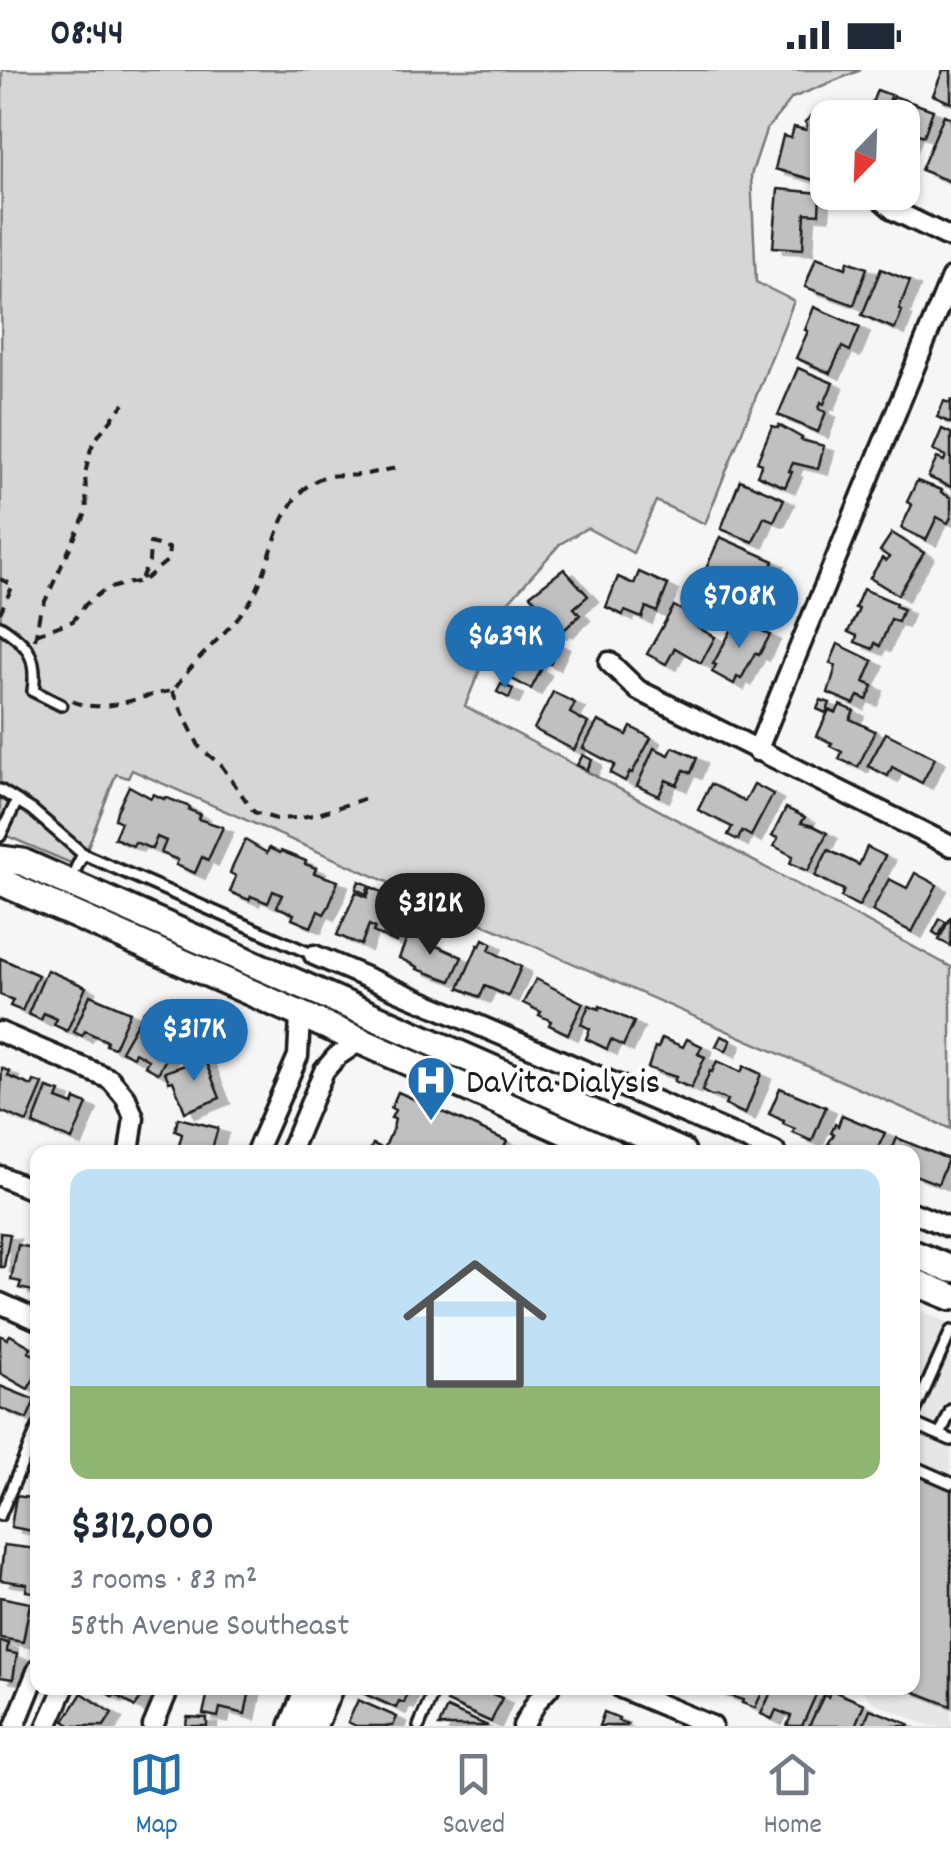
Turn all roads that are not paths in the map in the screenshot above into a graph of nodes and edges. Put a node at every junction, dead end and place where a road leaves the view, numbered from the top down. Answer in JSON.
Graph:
{"nodes":[{"id":1,"x":894,"y":210,"type":"edge"},
{"id":2,"x":951,"y":238,"type":"edge"},
{"id":3,"x":951,"y":278,"type":"edge"},
{"id":4,"x":0,"y":626,"type":"edge"},
{"id":5,"x":609,"y":662,"type":"dead end"},
{"id":6,"x":64,"y":702,"type":"road end"},
{"id":7,"x":757,"y":751,"type":"junction"},
{"id":8,"x":0,"y":790,"type":"edge"},
{"id":9,"x":17,"y":800,"type":"junction"},
{"id":10,"x":0,"y":836,"type":"edge"},
{"id":11,"x":951,"y":846,"type":"edge"},
{"id":12,"x":83,"y":854,"type":"junction"},
{"id":13,"x":0,"y":859,"type":"edge"},
{"id":14,"x":76,"y":868,"type":"dead end"},
{"id":15,"x":0,"y":876,"type":"edge"},
{"id":16,"x":314,"y":955,"type":"joint"},
{"id":17,"x":300,"y":1016,"type":"junction"},
{"id":18,"x":0,"y":1032,"type":"edge"},
{"id":19,"x":358,"y":1042,"type":"junction"},
{"id":20,"x":566,"y":1102,"type":"junction"},
{"id":21,"x":550,"y":1140,"type":"edge"},
{"id":22,"x":129,"y":1145,"type":"edge"},
{"id":23,"x":259,"y":1145,"type":"edge"},
{"id":24,"x":293,"y":1145,"type":"edge"},
{"id":25,"x":576,"y":1145,"type":"edge"},
{"id":26,"x":666,"y":1145,"type":"edge"},
{"id":27,"x":758,"y":1145,"type":"edge"},
{"id":28,"x":0,"y":1176,"type":"edge"},
{"id":29,"x":30,"y":1189,"type":"edge"},
{"id":30,"x":920,"y":1215,"type":"edge"},
{"id":31,"x":951,"y":1228,"type":"edge"},
{"id":32,"x":920,"y":1255,"type":"edge"},
{"id":33,"x":951,"y":1269,"type":"edge"},
{"id":34,"x":920,"y":1284,"type":"edge"},
{"id":35,"x":951,"y":1297,"type":"edge"},
{"id":36,"x":0,"y":1303,"type":"edge"},
{"id":37,"x":30,"y":1316,"type":"edge"},
{"id":38,"x":951,"y":1330,"type":"edge"},
{"id":39,"x":920,"y":1402,"type":"edge"},
{"id":40,"x":951,"y":1410,"type":"edge"},
{"id":41,"x":920,"y":1425,"type":"edge"},
{"id":42,"x":940,"y":1435,"type":"junction"},
{"id":43,"x":951,"y":1440,"type":"edge"},
{"id":44,"x":30,"y":1446,"type":"edge"},
{"id":45,"x":920,"y":1469,"type":"edge"},
{"id":46,"x":951,"y":1483,"type":"edge"},
{"id":47,"x":0,"y":1515,"type":"edge"},
{"id":48,"x":30,"y":1689,"type":"edge"},
{"id":49,"x":61,"y":1695,"type":"edge"},
{"id":50,"x":165,"y":1695,"type":"edge"},
{"id":51,"x":306,"y":1695,"type":"edge"},
{"id":52,"x":326,"y":1695,"type":"edge"},
{"id":53,"x":433,"y":1695,"type":"edge"},
{"id":54,"x":543,"y":1695,"type":"edge"},
{"id":55,"x":638,"y":1695,"type":"edge"},
{"id":56,"x":15,"y":1726,"type":"edge"},
{"id":57,"x":48,"y":1726,"type":"edge"},
{"id":58,"x":152,"y":1726,"type":"edge"},
{"id":59,"x":293,"y":1726,"type":"edge"},
{"id":60,"x":313,"y":1726,"type":"edge"},
{"id":61,"x":419,"y":1726,"type":"edge"},
{"id":62,"x":523,"y":1726,"type":"edge"},
{"id":63,"x":712,"y":1726,"type":"edge"}],
"edges":[{"from":1,"to":2,"type":"street"},
{"from":3,"to":7,"type":"street"},
{"from":4,"to":6,"type":"lane"},
{"from":5,"to":7,"type":"street"},
{"from":7,"to":11,"type":"street"},
{"from":8,"to":9,"type":"lane"},
{"from":9,"to":10,"type":"lane"},
{"from":9,"to":12,"type":"lane"},
{"from":12,"to":14,"type":"lane"},
{"from":12,"to":16,"type":"lane"},
{"from":13,"to":20,"type":"main road"},
{"from":15,"to":17,"type":"main road"},
{"from":16,"to":27,"type":"street"},
{"from":17,"to":19,"type":"main road"},
{"from":17,"to":23,"type":"street"},
{"from":18,"to":22,"type":"street"},
{"from":19,"to":21,"type":"main road"},
{"from":19,"to":24,"type":"street"},
{"from":20,"to":21,"type":"main road"},
{"from":20,"to":26,"type":"main road"},
{"from":21,"to":25,"type":"main road"},
{"from":28,"to":29,"type":"street"},
{"from":30,"to":31,"type":"street"},
{"from":32,"to":33,"type":"main road"},
{"from":34,"to":35,"type":"main road"},
{"from":36,"to":37,"type":"street"},
{"from":38,"to":39,"type":"lane"},
{"from":40,"to":42,"type":"lane"},
{"from":41,"to":42,"type":"lane"},
{"from":42,"to":43,"type":"lane"},
{"from":44,"to":47,"type":"lane"},
{"from":45,"to":46,"type":"lane"},
{"from":48,"to":56,"type":"street"},
{"from":49,"to":57,"type":"street"},
{"from":50,"to":58,"type":"street"},
{"from":51,"to":59,"type":"main road"},
{"from":52,"to":60,"type":"main road"},
{"from":53,"to":61,"type":"lane"},
{"from":54,"to":62,"type":"street"},
{"from":55,"to":63,"type":"street"}]}
